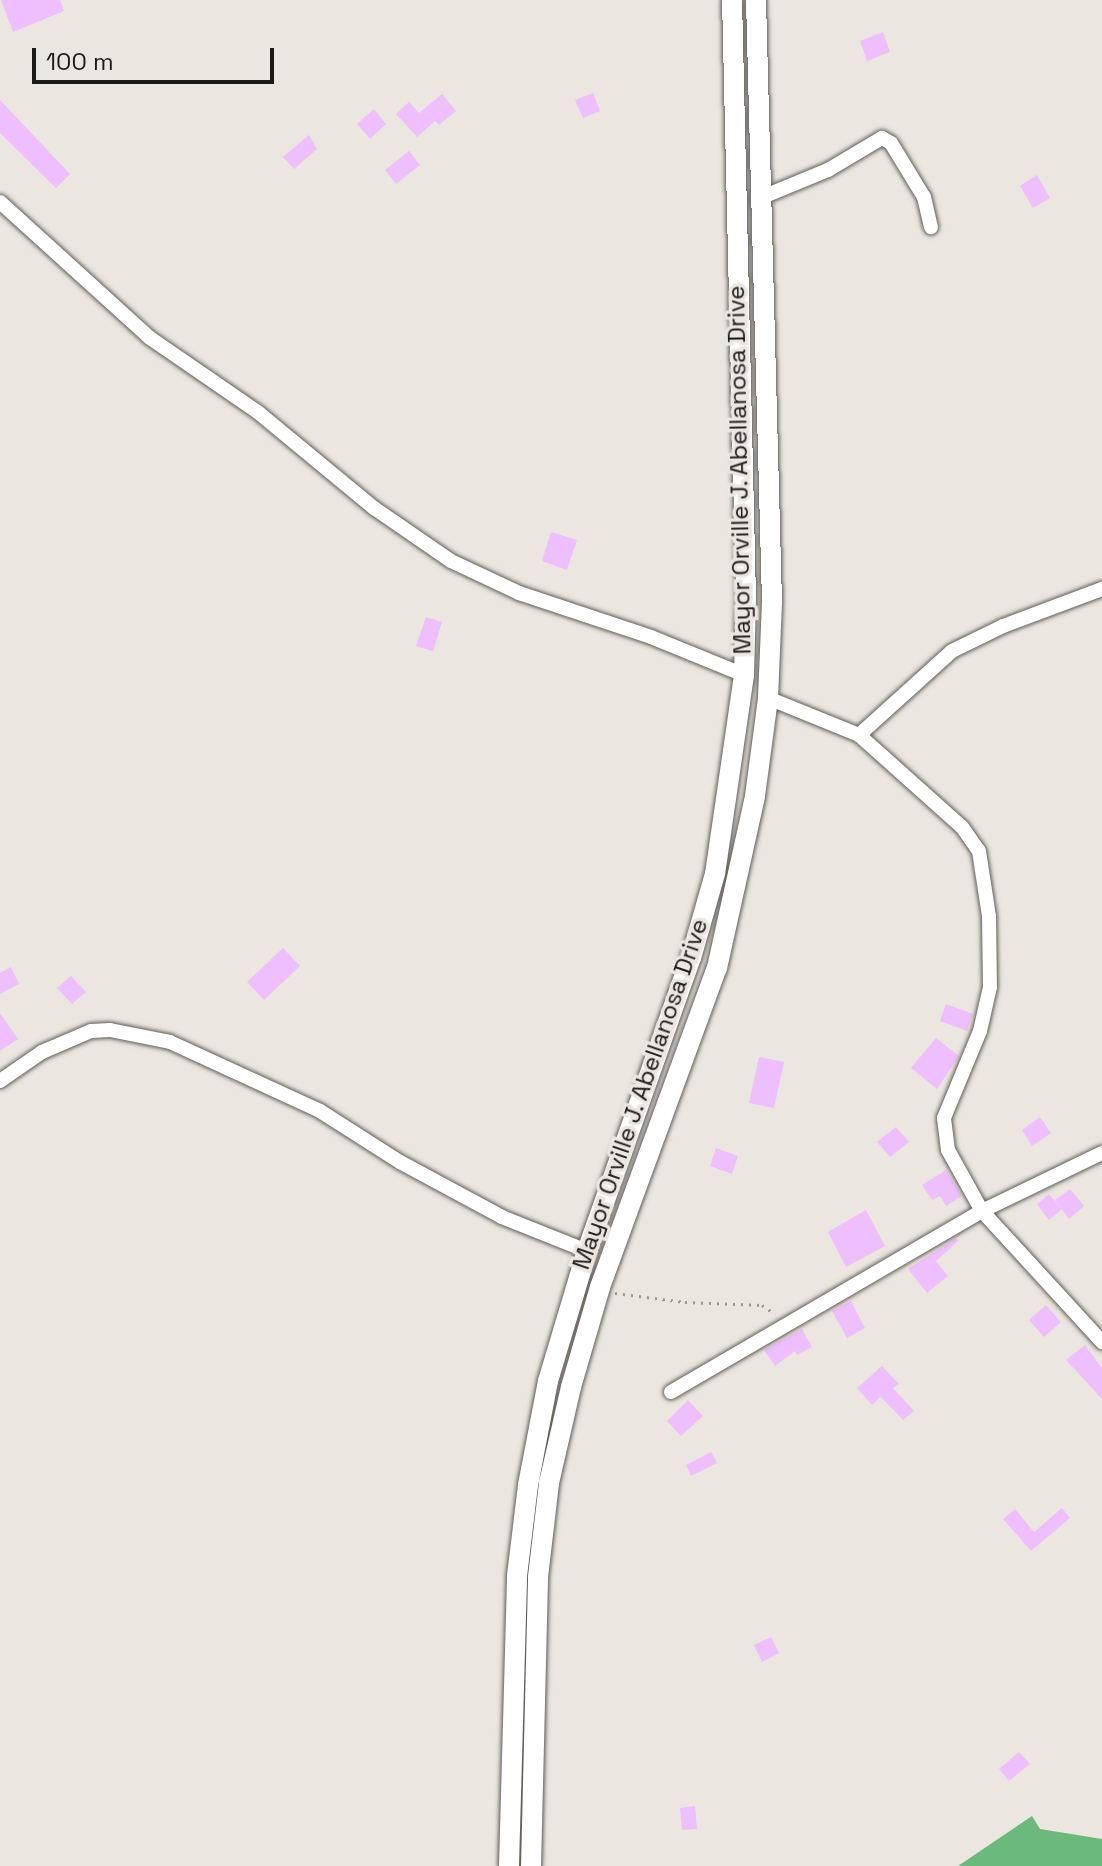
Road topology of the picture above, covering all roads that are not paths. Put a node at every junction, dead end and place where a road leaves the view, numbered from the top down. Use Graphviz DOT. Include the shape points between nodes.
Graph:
graph roads {
  1 [pos="732,0"];
  2 [pos="756,0"];
  3 [pos="760,198"];
  4 [pos="0,202"];
  5 [pos="931,227"];
  6 [pos="742,465"];
  7 [pos="767,465"];
  8 [pos="1102,589"];
  9 [pos="744,675"];
  10 [pos="768,698"];
  11 [pos="859,735"];
  12 [pos="691,958"];
  13 [pos="717,968"];
  14 [pos="0,1081"];
  15 [pos="1102,1153"];
  16 [pos="982,1211"];
  17 [pos="587,1251"];
  18 [pos="1102,1342"];
  19 [pos="671,1392"];
  20 [pos="509,1866"];
  21 [pos="531,1866"];
  1 -- 6 [label="main road, Mayor Orville J. Abellanosa Drive"];
  2 -- 3 [label="main road, Mayor Orville J. Abellanosa Drive"];
  3 -- 5 [label="street" via="828,170 882,138 891,143 924,197"];
  3 -- 7 [label="main road, Mayor Orville J. Abellanosa Drive"];
  4 -- 9 [label="street" via="150,338 259,413 374,508 451,561 519,593"];
  6 -- 7 [label="main road"];
  6 -- 9 [label="main road, Mayor Orville J. Abellanosa Drive"];
  7 -- 10 [label="main road, Mayor Orville J. Abellanosa Drive" via="772,603"];
  8 -- 11 [label="street" via="952,651"];
  9 -- 12 [label="main road, Mayor Orville J. Abellanosa Drive" via="715,874"];
  10 -- 11 [label="street"];
  10 -- 13 [label="main road, Mayor Orville J. Abellanosa Drive" via="750,824"];
  11 -- 16 [label="street" via="962,827 979,851 992,971 988,1008 944,1118 955,1167"];
  12 -- 13 [label="main road"];
  12 -- 17 [label="main road, Mayor Orville J. Abellanosa Drive"];
  13 -- 21 [label="main road, Mayor Orville J. Abellanosa Drive" via="600,1287 549,1483 540,1561"];
  14 -- 17 [label="street" via="42,1052 91,1031 170,1042 320,1111 502,1217"];
  15 -- 16 [label="street"];
  16 -- 18 [label="street"];
  16 -- 19 [label="street"];
  17 -- 20 [label="main road, Mayor Orville J. Abellanosa Drive" via="548,1381 528,1485 517,1576"];
}
